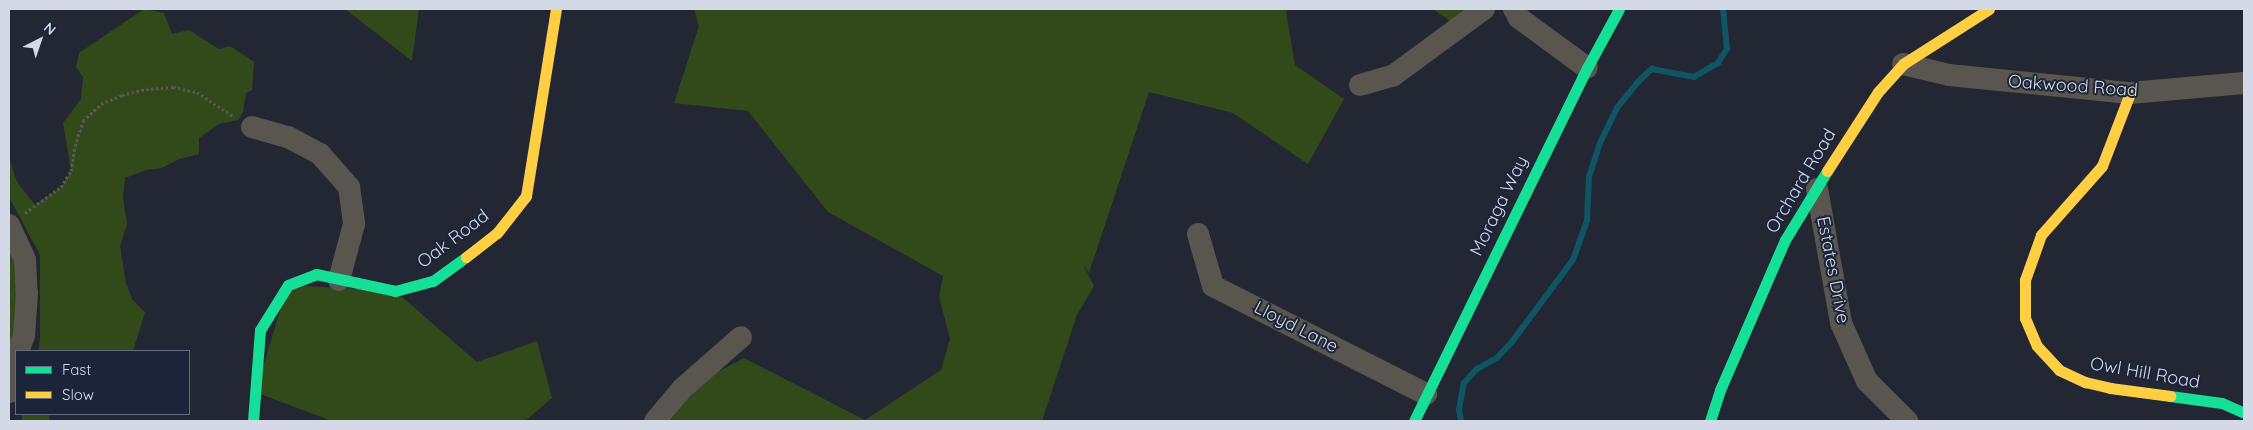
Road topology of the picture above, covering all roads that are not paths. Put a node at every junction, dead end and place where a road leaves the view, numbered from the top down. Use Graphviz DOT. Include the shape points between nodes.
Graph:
graph roads {
  1 [pos="556,9"];
  2 [pos="1484,9"];
  3 [pos="1514,9"];
  4 [pos="1619,9"];
  5 [pos="1989,9"];
  6 [pos="1903,64"];
  7 [pos="1587,68"];
  8 [pos="2244,83"];
  9 [pos="1360,85"];
  10 [pos="2130,93"];
  11 [pos="252,127"];
  12 [pos="1817,189"];
  13 [pos="9,226"];
  14 [pos="1198,234"];
  15 [pos="339,280"];
  16 [pos="741,336"];
  17 [pos="16,350"];
  18 [pos="9,376"];
  19 [pos="9,392"];
  20 [pos="1426,394"];
  21 [pos="2244,413"];
  22 [pos="253,421"];
  23 [pos="655,421"];
  24 [pos="1414,421"];
  25 [pos="1710,421"];
  26 [pos="1906,421"];
  1 -- 15 [label="street, Oak Road" via="526,196 497,233 433,281 395,291"];
  2 -- 9 [label="street" via="1394,75"];
  3 -- 7 [label="street" via="1520,18"];
  4 -- 7 [label="street, Moraga Way"];
  5 -- 6 [label="street, Orchard Road"];
  6 -- 10 [label="street, Oakwood Road" via="1949,75"];
  6 -- 12 [label="street, Orchard Road" via="1878,92"];
  7 -- 20 [label="street, Moraga Way"];
  8 -- 10 [label="street, Oakwood Road"];
  10 -- 21 [label="street, Owl Hill Road" via="2102,166 2041,235 2025,280 2026,318 2037,346 2059,370 2085,382 2222,403"];
  11 -- 15 [label="street" via="288,137 320,154 349,187 354,224"];
  12 -- 25 [label="street, Orchard Road" via="1785,240 1720,390"];
  12 -- 26 [label="street, Estates Drive" via="1841,322 1868,381"];
  13 -- 17 [label="street" via="25,260 27,320 23,341"];
  14 -- 20 [label="street, Lloyd Lane" via="1213,286"];
  15 -- 22 [label="street, Oak Road" via="316,274 288,285 260,330"];
  16 -- 23 [label="street" via="683,388"];
  18 -- 19 [label="street"];
  20 -- 24 [label="street, Moraga Way"];
}
